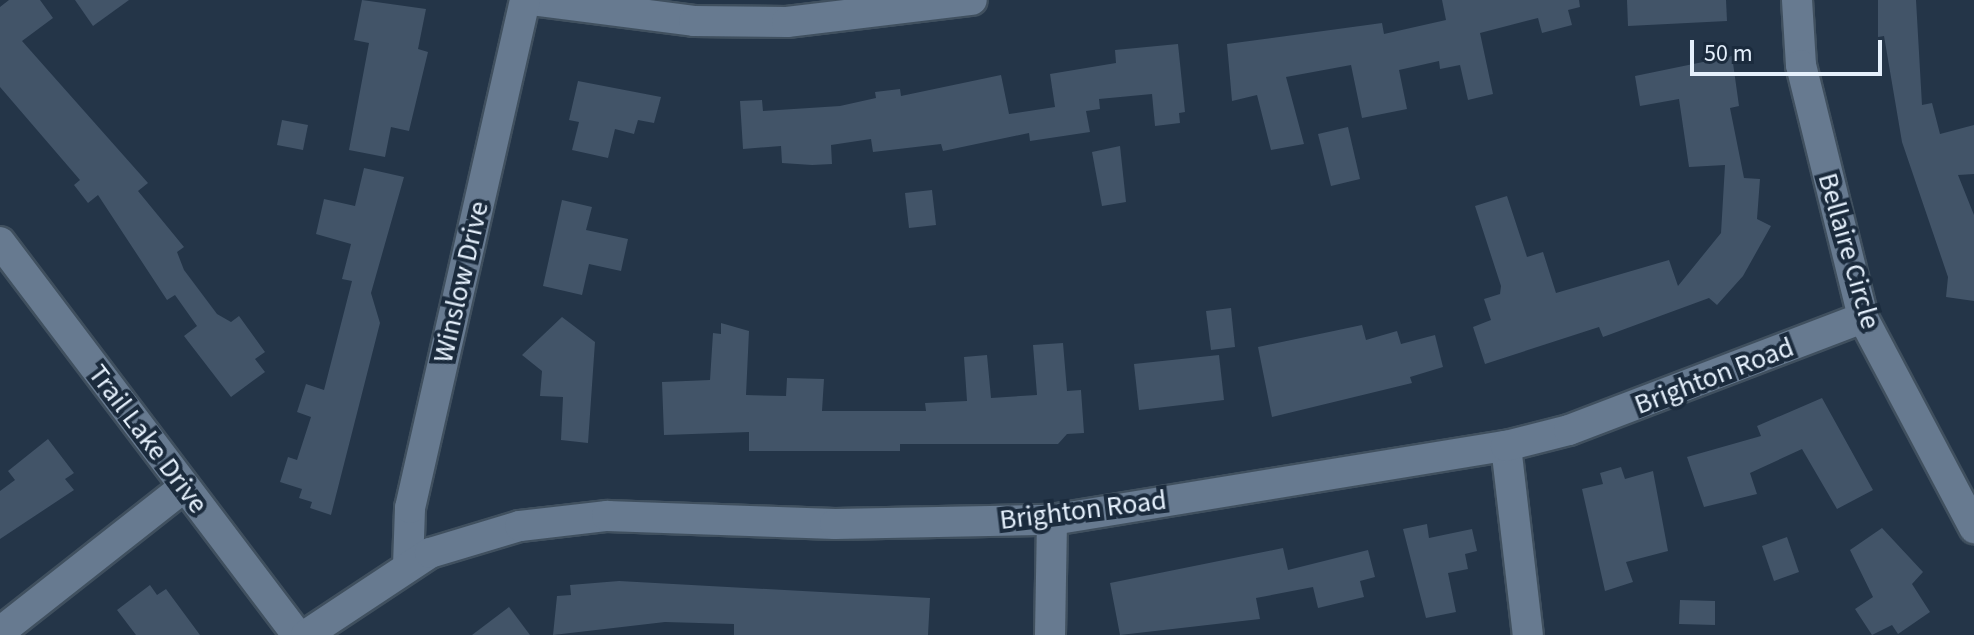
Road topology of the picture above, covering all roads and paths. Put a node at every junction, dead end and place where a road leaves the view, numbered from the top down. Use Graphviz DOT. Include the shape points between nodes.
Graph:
graph roads {
  1 [pos="525,0"];
  2 [pos="532,0"];
  3 [pos="972,0"];
  4 [pos="1797,0"];
  5 [pos="0,242"];
  6 [pos="1863,318"];
  7 [pos="1506,446"];
  8 [pos="184,487"];
  9 [pos="1052,520"];
  10 [pos="1974,528"];
  11 [pos="408,566"];
  12 [pos="0,632"];
  13 [pos="297,635"];
  14 [pos="306,635"];
  15 [pos="1050,635"];
  16 [pos="1528,635"];
  1 -- 11 [label="street, Winslow Drive" via="410,508"];
  2 -- 3 [label="street" via="694,21 772,22"];
  4 -- 6 [label="street, Bellaire Circle" via="1801,65"];
  5 -- 8 [label="street, Trail Lake Drive"];
  6 -- 7 [label="street, Brighton Road" via="1583,425"];
  6 -- 10 [label="street, Bellaire Circle"];
  7 -- 9 [label="street, Brighton Road"];
  7 -- 16 [label="street"];
  8 -- 12 [label="street"];
  8 -- 13 [label="street, Trail Lake Drive"];
  9 -- 11 [label="street, Brighton Road" via="835,524 607,516 494,532"];
  9 -- 15 [label="street"];
  11 -- 14 [label="street, Brighton Road"];
}
